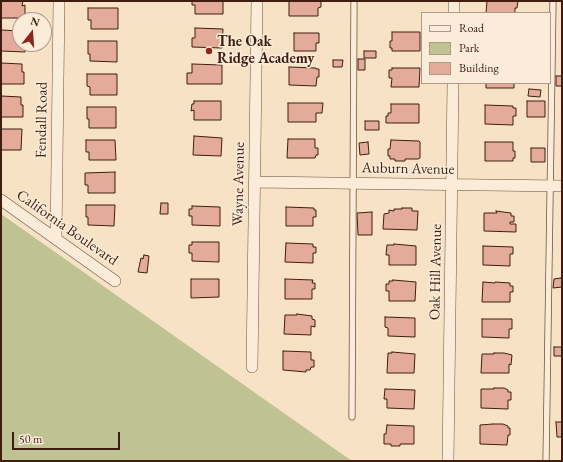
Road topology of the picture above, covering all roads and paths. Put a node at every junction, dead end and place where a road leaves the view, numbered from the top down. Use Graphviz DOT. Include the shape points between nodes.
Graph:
graph roads {
  1 [pos="59,1"];
  2 [pos="257,1"];
  3 [pos="354,1"];
  4 [pos="454,1"];
  5 [pos="554,1"];
  6 [pos="454,12"];
  7 [pos="453,84"];
  8 [pos="254,182"];
  9 [pos="353,183"];
  10 [pos="452,185"];
  11 [pos="556,186"];
  12 [pos="1,200"];
  13 [pos="56,239"];
  14 [pos="115,281"];
  15 [pos="252,367"];
  16 [pos="352,417"];
  17 [pos="448,461"];
  18 [pos="546,461"];
  1 -- 13 [label="street, Fendall Road"];
  2 -- 8 [label="street, Wayne Avenue"];
  3 -- 9 [label="lane"];
  4 -- 6 [label="street"];
  5 -- 11 [label="lane"];
  7 -- 10 [label="street, Oak Hill Avenue"];
  8 -- 9 [label="street, Auburn Avenue"];
  8 -- 15 [label="street, Wayne Avenue"];
  9 -- 10 [label="street, Auburn Avenue"];
  9 -- 16 [label="lane"];
  10 -- 11 [label="street, Auburn Avenue"];
  10 -- 17 [label="street, Oak Hill Avenue"];
  11 -- 18 [label="lane"];
  12 -- 13 [label="street, California Boulevard"];
  13 -- 14 [label="street, California Boulevard"];
}
